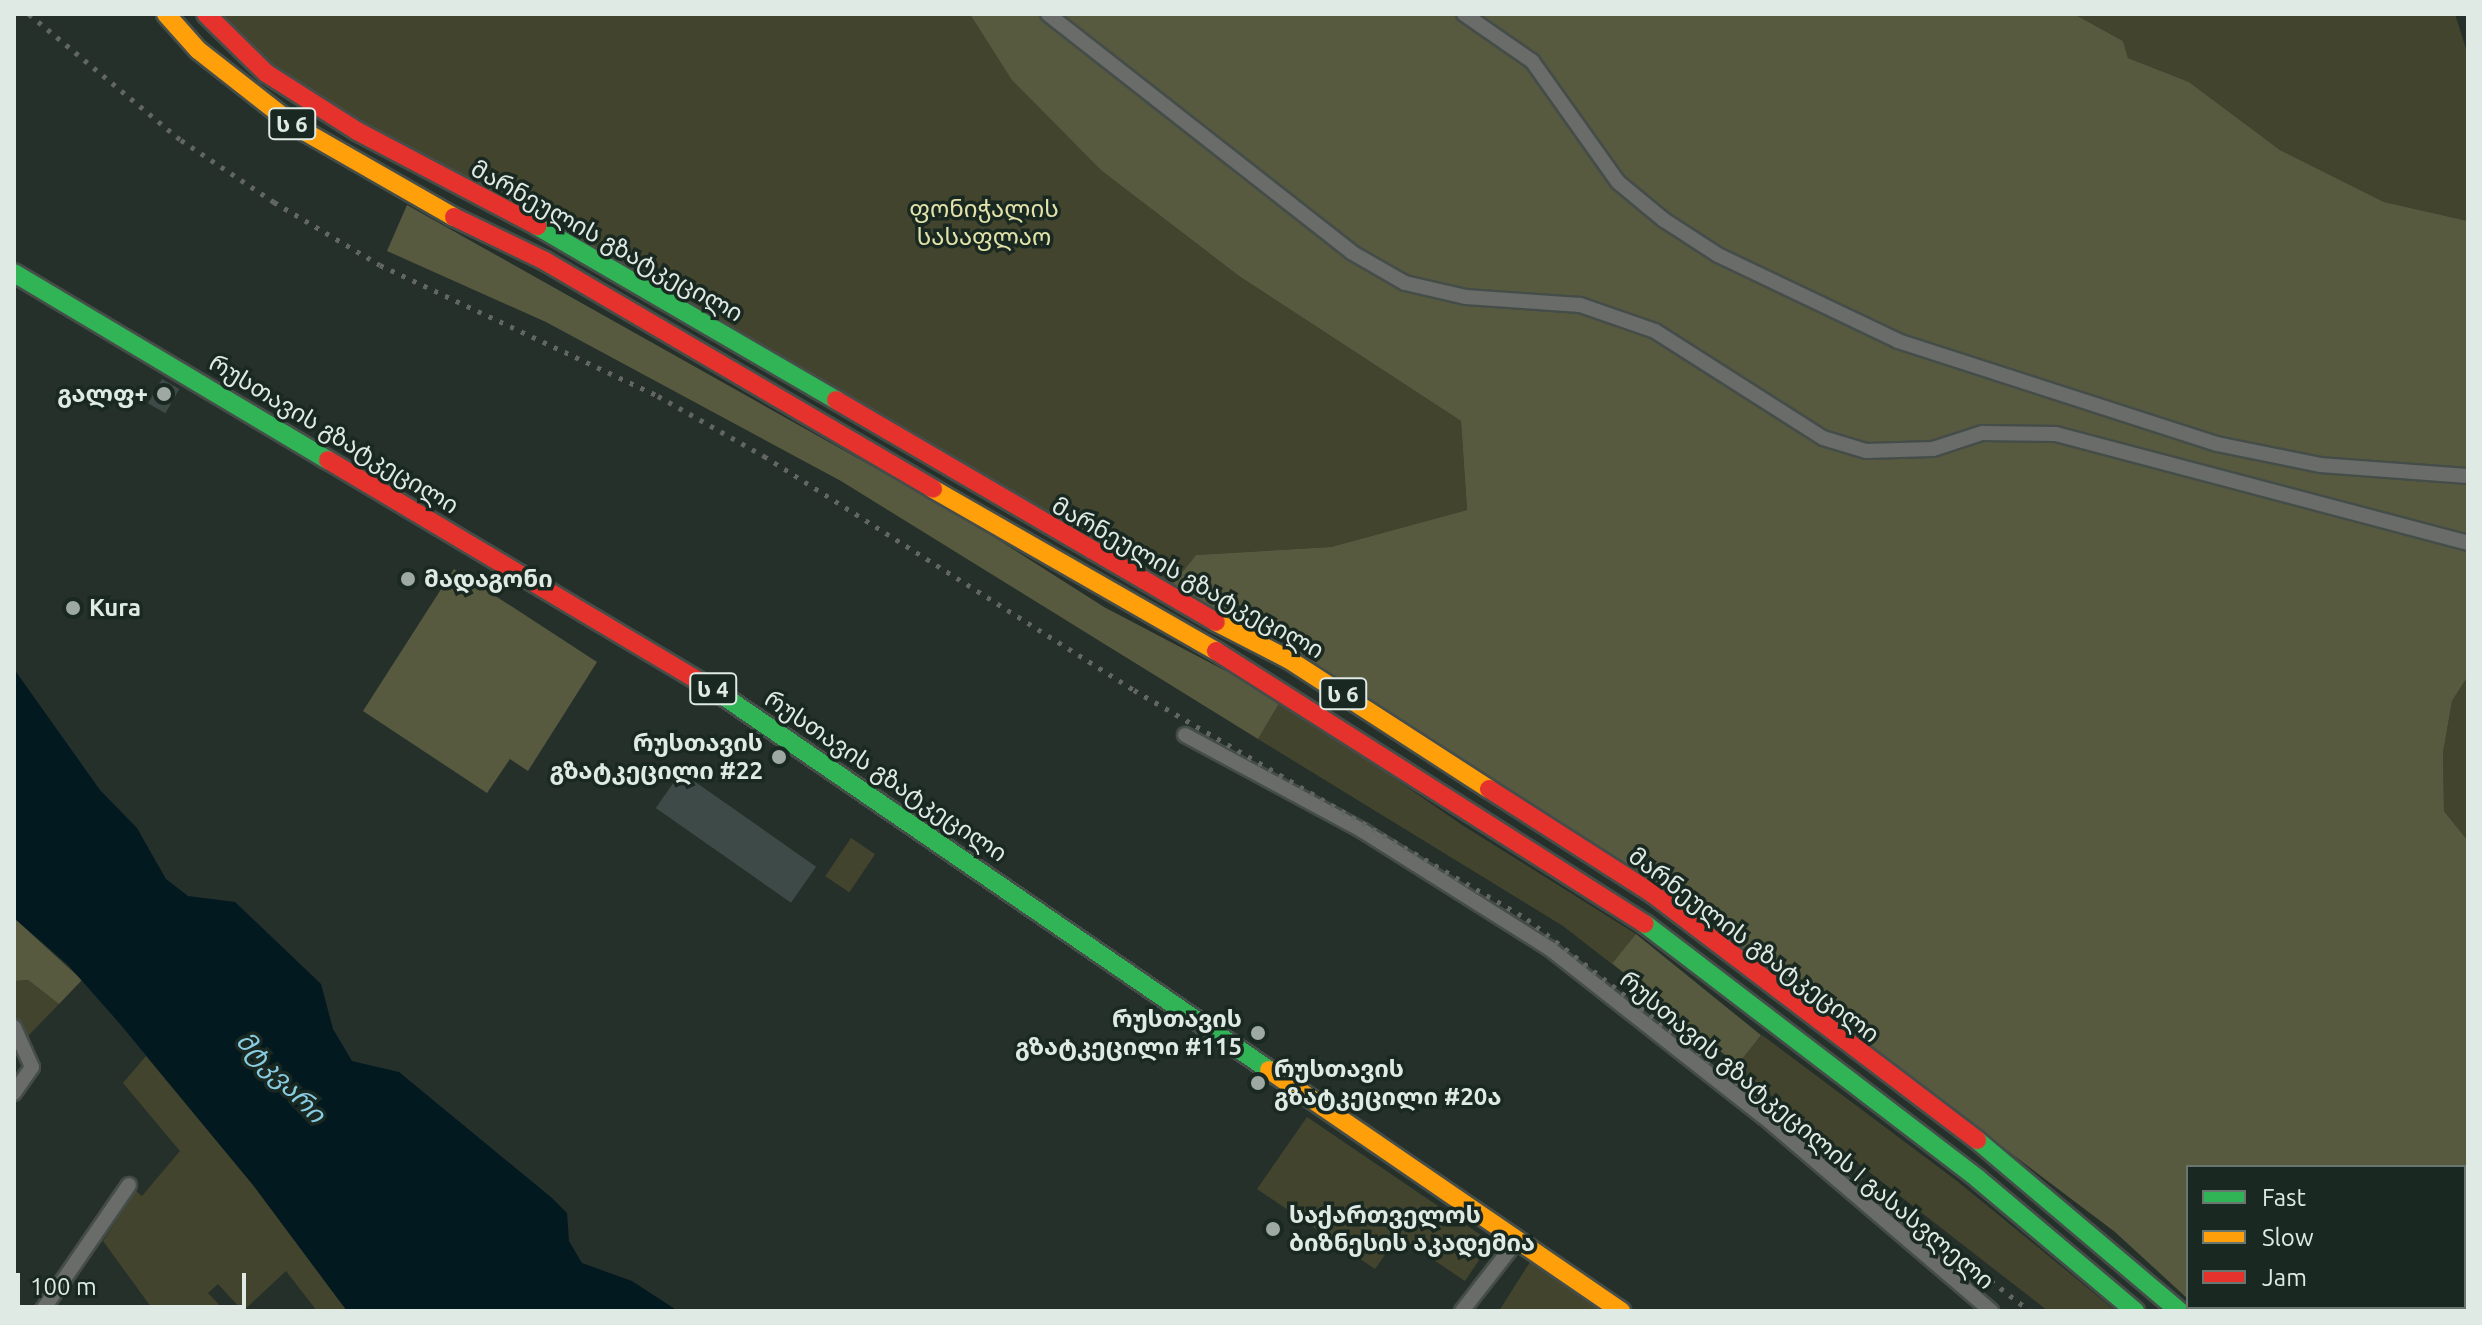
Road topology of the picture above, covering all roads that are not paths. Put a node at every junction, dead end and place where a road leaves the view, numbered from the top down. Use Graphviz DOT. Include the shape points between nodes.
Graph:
graph roads {
  1 [pos="166,14"];
  2 [pos="206,14"];
  3 [pos="1048,14"];
  4 [pos="1464,14"];
  5 [pos="588,252"];
  6 [pos="620,270"];
  7 [pos="14,273"];
  8 [pos="574,278"];
  9 [pos="607,298"];
  10 [pos="2468,476"];
  11 [pos="2468,543"];
  12 [pos="1185,735"];
  13 [pos="14,1027"];
  14 [pos="14,1093"];
  15 [pos="129,1185"];
  16 [pos="1518,1239"];
  17 [pos="42,1311"];
  18 [pos="1462,1311"];
  19 [pos="1621,1311"];
  20 [pos="1991,1311"];
  21 [pos="2135,1311"];
  22 [pos="2179,1311"];
  1 -- 8 [label="highway, მარნეულის გზატკეცილი / ს 6" via="198,50 295,126"];
  2 -- 5 [label="highway, მარნეულის გზატკეცილი / ს 6" via="266,73 357,131"];
  3 -- 11 [label="street" via="1351,252 1405,283 1466,297 1580,305 1655,331 1823,438 1866,451 1933,449 1982,433 2056,434"];
  4 -- 10 [label="street" via="1532,61 1618,182 1664,220 1718,255 1898,341 2217,444 2320,465"];
  5 -- 6 [label="highway, მარნეულის გზატკეცილი / ს 6"];
  5 -- 8 [label="highway"];
  6 -- 9 [label="highway"];
  6 -- 22 [label="highway, მარნეულის გზატკეცილი / ს 6" via="1151,589 1288,659 1653,894 1895,1083 1966,1130"];
  7 -- 16 [label="highway, რუსთავის გზატკეცილი / ს 4" via="714,690"];
  8 -- 9 [label="highway, მარნეულის გზატკეცილი / ს 6"];
  9 -- 21 [label="highway, მარნეულის გზატკეცილი / ს 6" via="1155,620 1253,669 1627,911 1977,1178"];
  12 -- 20 [label="street, რუსთავის გზატკეცილის I გასასვლელი" via="1363,831 1549,948 1764,1117"];
  13 -- 14 [label="street" via="32,1067"];
  15 -- 17 [label="street"];
  16 -- 18 [label="street"];
  16 -- 19 [label="highway, რუსთავის გზატკეცილი / ს 4"];
}
